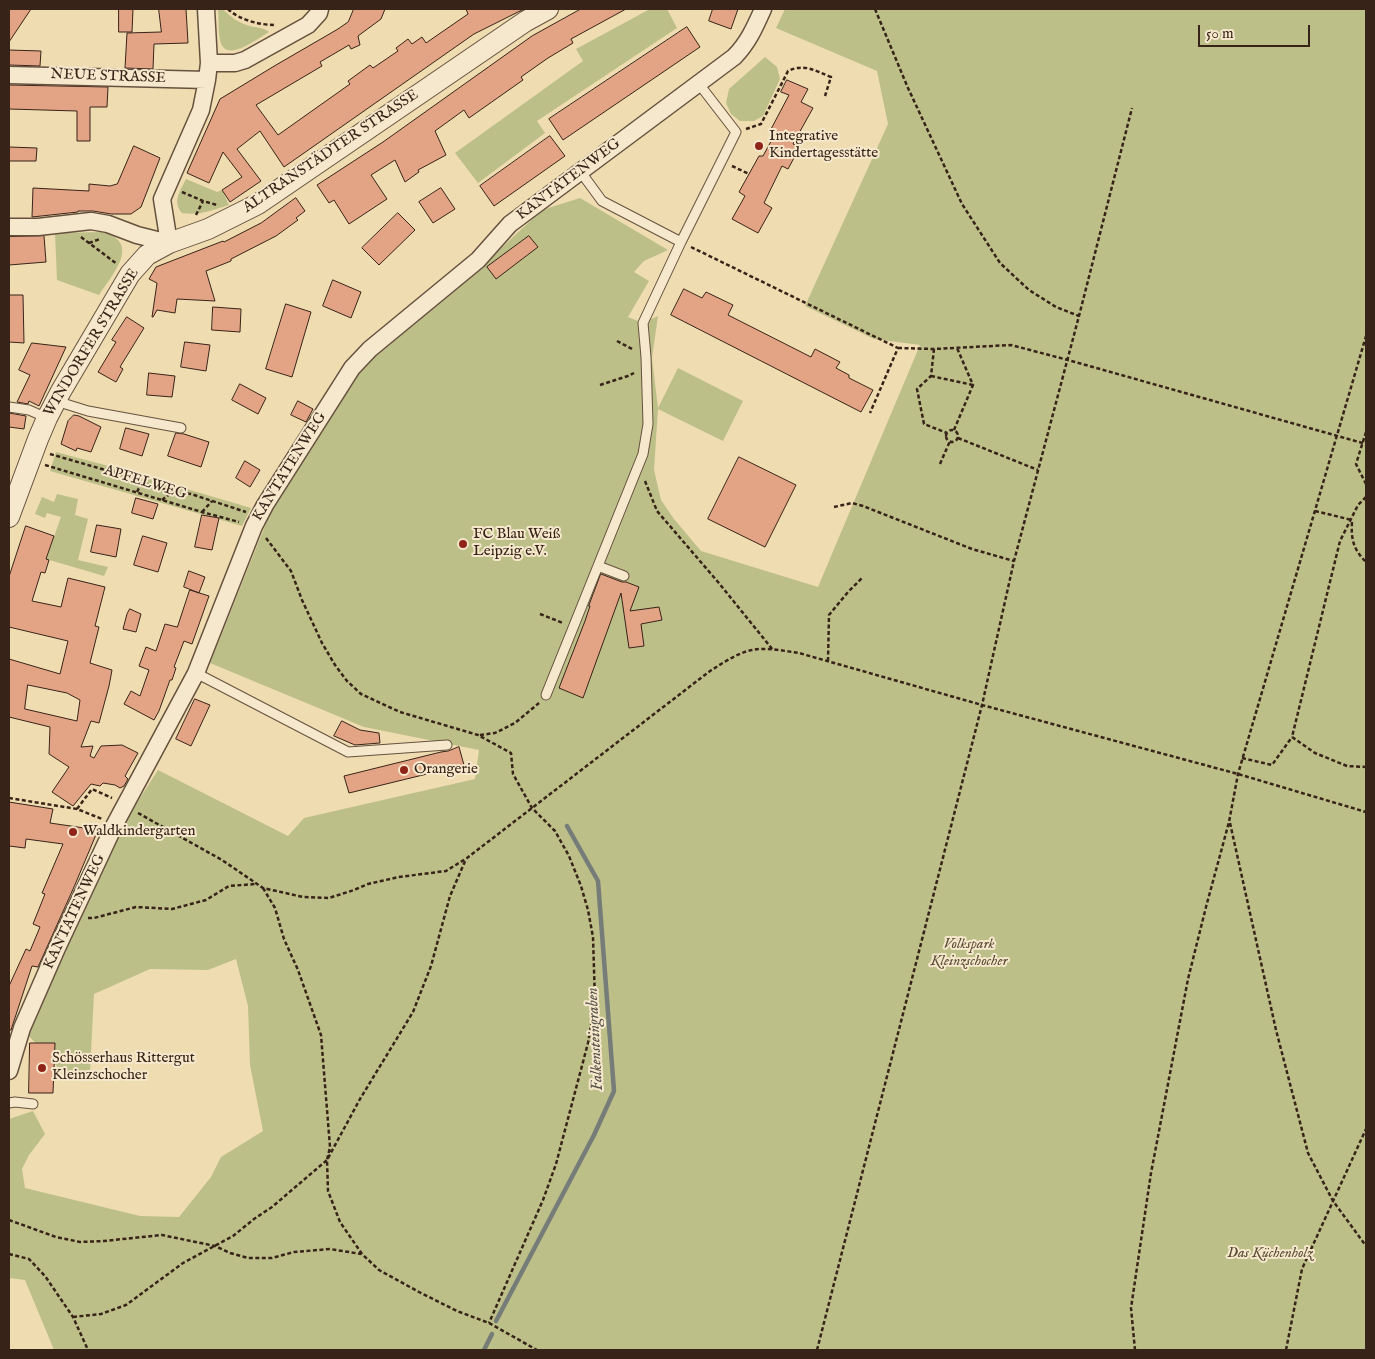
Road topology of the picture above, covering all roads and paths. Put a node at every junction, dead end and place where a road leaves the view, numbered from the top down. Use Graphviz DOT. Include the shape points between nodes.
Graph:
graph roads {
  1 [pos="206,9"];
  2 [pos="228,9"];
  3 [pos="320,9"];
  4 [pos="548,9"];
  5 [pos="763,9"];
  6 [pos="875,9"];
  7 [pos="281,25"];
  8 [pos="209,63"];
  9 [pos="9,75"];
  10 [pos="207,80"];
  11 [pos="699,84"];
  12 [pos="825,96"];
  13 [pos="1132,108"];
  14 [pos="736,132"];
  15 [pos="722,160"];
  16 [pos="580,171"];
  17 [pos="749,174"];
  18 [pos="167,185"];
  19 [pos="242,212"];
  20 [pos="64,224"];
  21 [pos="9,227"];
  22 [pos="680,242"];
  23 [pos="169,243"];
  24 [pos="130,274"];
  25 [pos="1080,316"];
  26 [pos="1366,336"];
  27 [pos="617,341"];
  28 [pos="898,348"];
  29 [pos="957,348"];
  30 [pos="934,349"];
  31 [pos="1068,360"];
  32 [pos="646,362"];
  33 [pos="931,376"];
  34 [pos="600,385"];
  35 [pos="973,385"];
  36 [pos="9,406"];
  37 [pos="51,410"];
  38 [pos="870,413"];
  39 [pos="181,428"];
  40 [pos="954,430"];
  41 [pos="1366,432"];
  42 [pos="947,433"];
  43 [pos="1337,436"];
  44 [pos="958,438"];
  45 [pos="950,441"];
  46 [pos="1364,443"];
  47 [pos="643,454"];
  48 [pos="38,463"];
  49 [pos="940,464"];
  50 [pos="1038,470"];
  51 [pos="142,482"];
  52 [pos="1366,484"];
  53 [pos="137,492"];
  54 [pos="172,492"];
  55 [pos="1366,497"];
  56 [pos="162,500"];
  57 [pos="212,501"];
  58 [pos="834,507"];
  59 [pos="1315,511"];
  60 [pos="202,512"];
  61 [pos="9,517"];
  62 [pos="1352,520"];
  63 [pos="256,521"];
  64 [pos="1014,561"];
  65 [pos="1366,562"];
  66 [pos="598,566"];
  67 [pos="624,576"];
  68 [pos="863,577"];
  69 [pos="540,614"];
  70 [pos="573,628"];
  71 [pos="773,650"];
  72 [pos="828,661"];
  73 [pos="196,673"];
  74 [pos="546,696"];
  75 [pos="982,705"];
  76 [pos="478,735"];
  77 [pos="1292,737"];
  78 [pos="447,745"];
  79 [pos="1242,758"];
  80 [pos="1366,767"];
  81 [pos="1238,774"];
  82 [pos="9,798"];
  83 [pos="125,805"];
  84 [pos="532,808"];
  85 [pos="77,809"];
  86 [pos="1366,812"];
  87 [pos="1229,822"];
  88 [pos="115,824"];
  89 [pos="467,858"];
  90 [pos="258,884"];
  91 [pos="263,888"];
  92 [pos="73,915"];
  93 [pos="9,1071"];
  94 [pos="9,1103"];
  95 [pos="33,1104"];
  96 [pos="1366,1129"];
  97 [pos="327,1160"];
  98 [pos="1333,1201"];
  99 [pos="9,1220"];
  100 [pos="215,1246"];
  101 [pos="1366,1246"];
  102 [pos="9,1254"];
  103 [pos="362,1254"];
  104 [pos="73,1317"];
  105 [pos="489,1323"];
  106 [pos="88,1350"];
  107 [pos="537,1350"];
  108 [pos="817,1350"];
  109 [pos="1135,1350"];
  110 [pos="1286,1350"];
  1 -- 8 [label="street"];
  2 -- 7 [label="path" via="264,25"];
  3 -- 8 [label="street" via="308,25 245,60"];
  4 -- 19 [label="street, ALTRANSTÄDTER STRASSE"];
  5 -- 11 [label="street, KANTATENWEG" via="743,49"];
  6 -- 25 [label="path" via="962,204 1000,263 1029,290 1056,307"];
  8 -- 10 [label="street"];
  9 -- 10 [label="street, NEUE STRASSE"];
  10 -- 18 [label="street" via="201,110"];
  11 -- 14 [label="lane"];
  11 -- 16 [label="street, KANTATENWEG"];
  12 -- 14 [label="path" via="831,77 805,66 794,68 788,71 761,124"];
  13 -- 25 [label="path"];
  14 -- 15 [label="lane"];
  15 -- 17 [label="path"];
  15 -- 22 [label="lane"];
  16 -- 22 [label="lane" via="602,201"];
  16 -- 63 [label="street, KANTATENWEG" via="510,224 478,260 370,349 352,368"];
  18 -- 19 [label="path" via="203,201"];
  18 -- 23 [label="street" via="162,199"];
  19 -- 23 [label="street, ALTRANSTÄDTER STRASSE"];
  20 -- 21 [label="street"];
  20 -- 23 [label="street" via="100,222"];
  20 -- 24 [label="path"];
  22 -- 28 [label="path"];
  22 -- 32 [label="lane" via="642,323"];
  23 -- 24 [label="street, WINDORFER STRASSE" via="147,256"];
  24 -- 37 [label="street, WINDORFER STRASSE"];
  25 -- 31 [label="path"];
  26 -- 43 [label="path"];
  27 -- 32 [label="path"];
  28 -- 30 [label="path"];
  28 -- 38 [label="path"];
  29 -- 30 [label="path"];
  29 -- 31 [label="path" via="1011,345"];
  29 -- 35 [label="path"];
  30 -- 33 [label="path"];
  31 -- 43 [label="path"];
  31 -- 50 [label="path"];
  32 -- 34 [label="path" via="628,376"];
  32 -- 47 [label="lane" via="648,424"];
  33 -- 35 [label="path"];
  33 -- 42 [label="path" via="916,388 924,424"];
  35 -- 40 [label="path"];
  36 -- 37 [label="lane"];
  37 -- 39 [label="lane" via="88,411"];
  37 -- 48 [label="street, WINDORFER STRASSE"];
  40 -- 42 [label="path"];
  40 -- 44 [label="path"];
  41 -- 46 [label="path"];
  42 -- 45 [label="path"];
  43 -- 46 [label="path"];
  43 -- 59 [label="path"];
  44 -- 45 [label="path"];
  44 -- 50 [label="path"];
  45 -- 49 [label="path"];
  46 -- 52 [label="path" via="1356,464"];
  47 -- 66 [label="lane"];
  47 -- 71 [label="path" via="644,478 657,512"];
  48 -- 51 [label="path" via="49,454"];
  48 -- 53 [label="path, APFELWEG"];
  48 -- 61 [label="street, WINDORFER STRASSE"];
  50 -- 64 [label="path"];
  51 -- 53 [label="path"];
  51 -- 54 [label="path"];
  53 -- 56 [label="path, APFELWEG"];
  54 -- 56 [label="path"];
  54 -- 57 [label="path"];
  55 -- 62 [label="path" via="1358,505"];
  56 -- 60 [label="path, APFELWEG"];
  57 -- 60 [label="path"];
  57 -- 63 [label="path"];
  58 -- 64 [label="path" via="852,502 972,549"];
  59 -- 62 [label="path"];
  59 -- 79 [label="path"];
  60 -- 63 [label="path, APFELWEG"];
  62 -- 65 [label="path" via="1354,546"];
  62 -- 77 [label="path" via="1340,541"];
  63 -- 73 [label="street, KANTATENWEG"];
  63 -- 76 [label="path" via="291,571 322,643 346,681 361,694 400,712"];
  64 -- 75 [label="path"];
  66 -- 67 [label="lane"];
  66 -- 70 [label="lane"];
  68 -- 72 [label="path" via="830,615"];
  69 -- 70 [label="path"];
  70 -- 74 [label="lane"];
  71 -- 72 [label="path"];
  71 -- 84 [label="path" via="742,653 710,671"];
  72 -- 75 [label="path"];
  73 -- 78 [label="lane" via="348,752"];
  73 -- 83 [label="street, KANTATENWEG"];
  74 -- 76 [label="path" via="515,723 495,733"];
  75 -- 81 [label="path"];
  75 -- 108 [label="path"];
  76 -- 84 [label="path" via="511,753 513,774"];
  77 -- 79 [label="path" via="1272,765"];
  77 -- 80 [label="path" via="1315,754 1347,766"];
  79 -- 81 [label="path"];
  81 -- 86 [label="path"];
  81 -- 87 [label="path"];
  82 -- 85 [label="path"];
  83 -- 85 [label="path" via="92,788"];
  83 -- 88 [label="street, KANTATENWEG"];
  83 -- 90 [label="path"];
  84 -- 89 [label="path"];
  84 -- 105 [label="path" via="555,831 581,886 593,937 595,1002 588,1044 556,1164"];
  85 -- 88 [label="path"];
  87 -- 98 [label="path" via="1276,1030 1308,1153"];
  87 -- 109 [label="path" via="1188,979 1151,1173 1131,1308"];
  88 -- 92 [label="street, KANTATENWEG"];
  89 -- 91 [label="path" via="446,871 376,882 329,898 303,897"];
  89 -- 97 [label="path" via="450,896 431,966 413,1012"];
  90 -- 91 [label="path"];
  90 -- 92 [label="path" via="229,886 206,900 172,909 136,907 94,918"];
  91 -- 97 [label="path" via="275,908 321,1035 330,1146"];
  92 -- 93 [label="street, KANTATENWEG" via="22,1028"];
  94 -- 95 [label="lane"];
  96 -- 98 [label="path"];
  97 -- 100 [label="path" via="272,1207"];
  97 -- 103 [label="path" via="328,1190 340,1222"];
  98 -- 101 [label="path"];
  98 -- 110 [label="path" via="1302,1269"];
  99 -- 100 [label="path" via="80,1242 162,1235"];
  100 -- 103 [label="path" via="248,1258 272,1258 294,1252 330,1249"];
  100 -- 104 [label="path" via="183,1263 126,1305 101,1314"];
  102 -- 104 [label="path" via="29,1259"];
  103 -- 105 [label="path" via="379,1270 411,1288 456,1311"];
  104 -- 106 [label="path"];
  105 -- 107 [label="path"];
}
